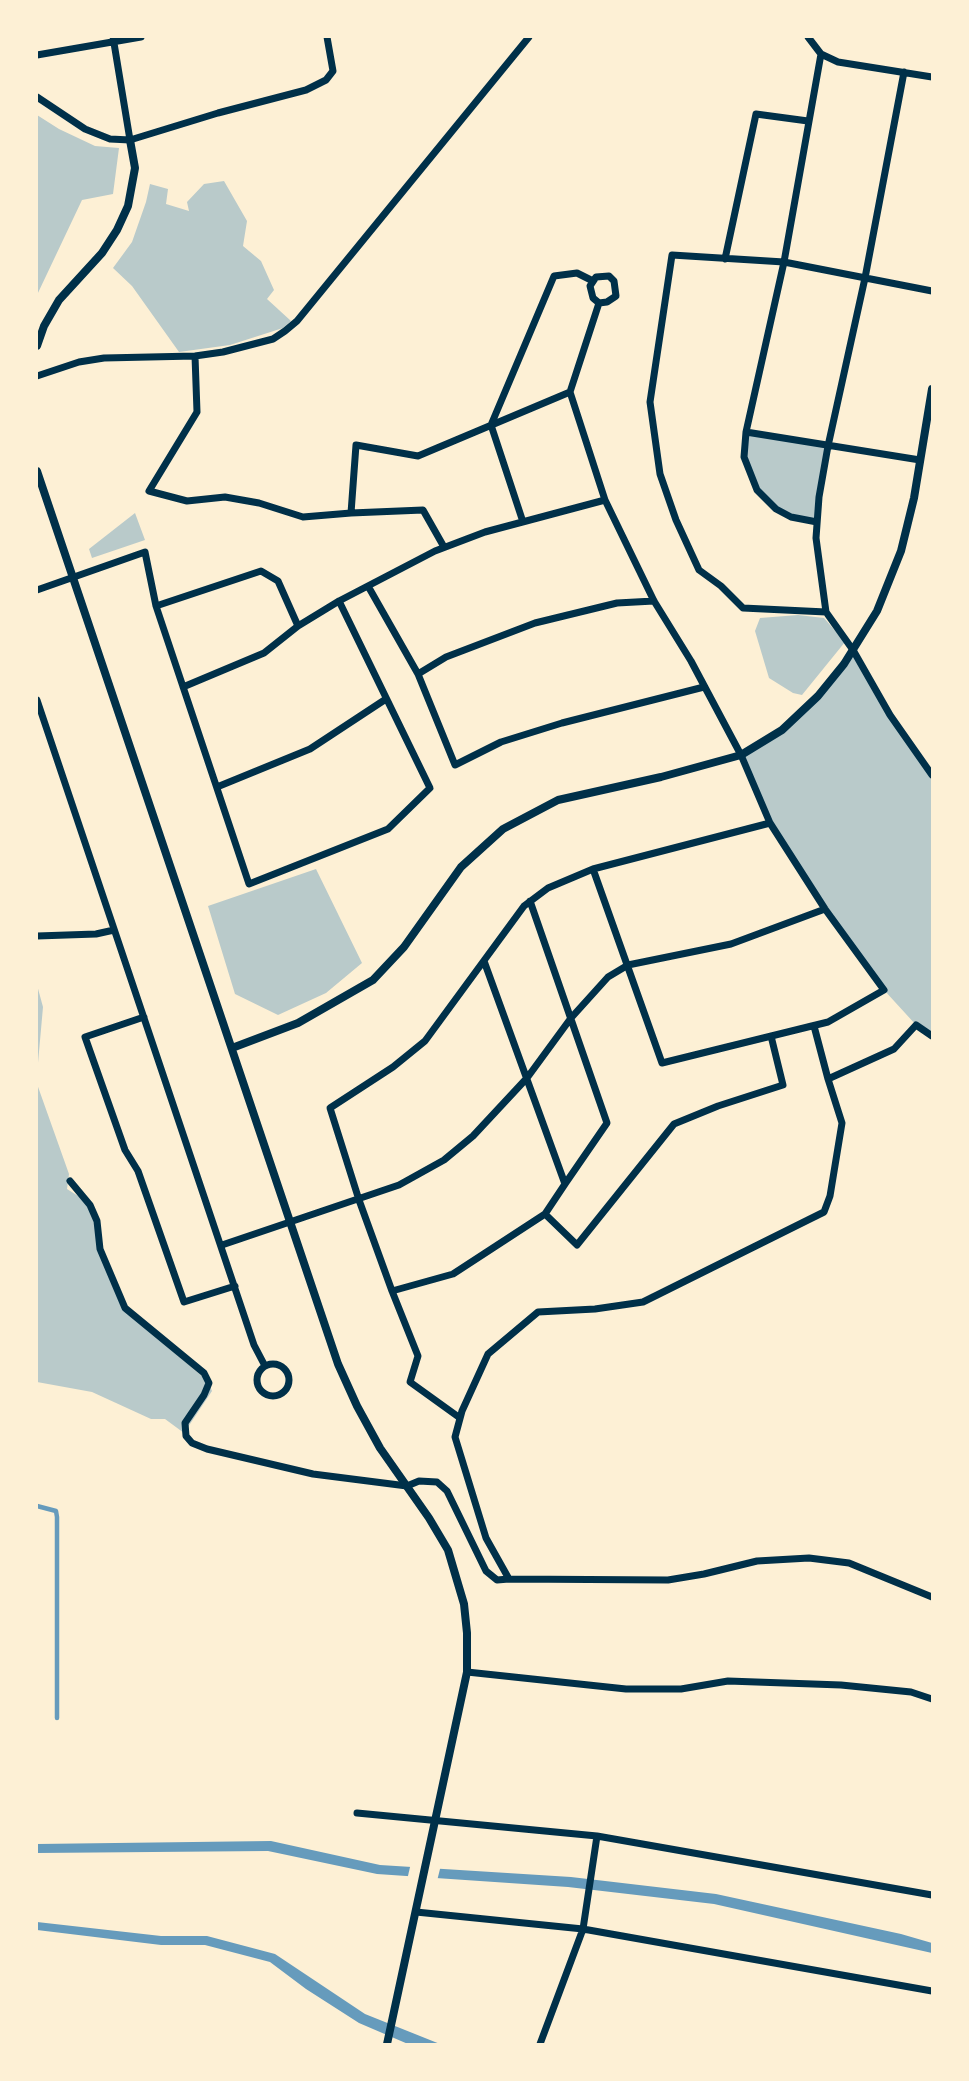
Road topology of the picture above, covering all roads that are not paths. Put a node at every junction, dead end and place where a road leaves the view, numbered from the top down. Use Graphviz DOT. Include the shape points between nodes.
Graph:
graph roads {
  1 [pos="141,37"];
  2 [pos="327,37"];
  3 [pos="529,37"];
  4 [pos="808,37"];
  5 [pos="113,39"];
  6 [pos="821,54"];
  7 [pos="37,55"];
  8 [pos="904,72"];
  9 [pos="932,77"];
  10 [pos="37,97"];
  11 [pos="808,121"];
  12 [pos="131,140"];
  13 [pos="725,259"];
  14 [pos="784,262"];
  15 [pos="865,278"];
  16 [pos="593,281"];
  17 [pos="932,291"];
  18 [pos="598,303"];
  19 [pos="37,346"];
  20 [pos="195,356"];
  21 [pos="37,376"];
  22 [pos="932,389"];
  23 [pos="570,392"];
  24 [pos="491,425"];
  25 [pos="746,432"];
  26 [pos="828,446"];
  27 [pos="920,460"];
  28 [pos="37,471"];
  29 [pos="605,500"];
  30 [pos="351,513"];
  31 [pos="523,522"];
  32 [pos="817,522"];
  33 [pos="444,547"];
  34 [pos="72,577"];
  35 [pos="368,586"];
  36 [pos="37,590"];
  37 [pos="339,601"];
  38 [pos="654,601"];
  39 [pos="156,606"];
  40 [pos="826,612"];
  41 [pos="298,626"];
  42 [pos="853,650"];
  43 [pos="418,674"];
  44 [pos="183,687"];
  45 [pos="704,687"];
  46 [pos="37,699"];
  47 [pos="386,699"];
  48 [pos="741,755"];
  49 [pos="932,775"];
  50 [pos="217,787"];
  51 [pos="770,823"];
  52 [pos="593,869"];
  53 [pos="530,901"];
  54 [pos="825,909"];
  55 [pos="114,930"];
  56 [pos="37,936"];
  57 [pos="484,961"];
  58 [pos="628,965"];
  59 [pos="144,1017"];
  60 [pos="571,1018"];
  61 [pos="814,1026"];
  62 [pos="932,1036"];
  63 [pos="771,1037"];
  64 [pos="232,1048"];
  65 [pos="527,1078"];
  66 [pos="828,1079"];
  67 [pos="70,1181"];
  68 [pos="565,1184"];
  69 [pos="359,1200"];
  70 [pos="545,1214"];
  71 [pos="289,1222"];
  72 [pos="222,1245"];
  73 [pos="235,1286"];
  74 [pos="392,1291"];
  75 [pos="265,1366"];
  76 [pos="460,1418"];
  77 [pos="407,1486"];
  78 [pos="509,1579"];
  79 [pos="932,1597"];
  80 [pos="467,1672"];
  81 [pos="932,1699"];
  82 [pos="357,1813"];
  83 [pos="434,1822"];
  84 [pos="597,1836"];
  85 [pos="932,1895"];
  86 [pos="417,1908"];
  87 [pos="584,1925"];
  88 [pos="932,1991"];
  89 [pos="387,2044"];
  90 [pos="540,2044"];
  1 -- 5 [label="street"];
  2 -- 12 [label="street" via="333,71 326,80 306,90"];
  3 -- 20 [label="street" via="296,321 273,339"];
  4 -- 6 [label="street"];
  5 -- 7 [label="street"];
  5 -- 12 [label="street"];
  6 -- 8 [label="street" via="838,62"];
  6 -- 11 [label="street"];
  8 -- 9 [label="street"];
  8 -- 15 [label="street"];
  10 -- 12 [label="street" via="85,129 110,139"];
  11 -- 13 [label="street" via="757,114"];
  11 -- 14 [label="street"];
  12 -- 19 [label="street" via="135,168 128,206 102,253 59,300"];
  13 -- 14 [label="street"];
  13 -- 40 [label="street" via="672,255 650,402 660,474 699,570 743,608"];
  14 -- 15 [label="street"];
  14 -- 25 [label="street"];
  15 -- 17 [label="street"];
  15 -- 26 [label="street"];
  16 -- 18 [label="street" via="590,289"];
  16 -- 18 [label="street" via="609,276 617,289 614,298"];
  16 -- 24 [label="street" via="577,273 554,276"];
  18 -- 23 [label="street"];
  20 -- 21 [label="street" via="104,358"];
  20 -- 30 [label="street" via="197,412 149,491 187,501 225,497 303,517"];
  22 -- 27 [label="street"];
  23 -- 24 [label="street"];
  23 -- 29 [label="street"];
  24 -- 30 [label="street" via="418,456 356,445"];
  24 -- 31 [label="street"];
  25 -- 26 [label="street"];
  25 -- 32 [label="street" via="744,457 757,490 776,509"];
  26 -- 27 [label="street"];
  26 -- 32 [label="street"];
  27 -- 42 [label="street" via="901,551 877,611"];
  28 -- 34 [label="street"];
  29 -- 31 [label="street"];
  29 -- 38 [label="street"];
  30 -- 33 [label="street" via="424,510"];
  31 -- 33 [label="street"];
  32 -- 40 [label="street"];
  33 -- 35 [label="street"];
  34 -- 36 [label="street"];
  34 -- 39 [label="street" via="145,552"];
  34 -- 64 [label="street"];
  35 -- 37 [label="street"];
  35 -- 43 [label="street"];
  37 -- 41 [label="street"];
  37 -- 47 [label="street"];
  38 -- 43 [label="street" via="617,603 535,623 446,657"];
  38 -- 45 [label="street"];
  39 -- 41 [label="street" via="261,571 278,581"];
  39 -- 44 [label="street"];
  40 -- 42 [label="street"];
  41 -- 44 [label="street" via="264,653"];
  42 -- 48 [label="street" via="818,696 782,730"];
  42 -- 49 [label="street"];
  43 -- 45 [label="street" via="455,765 501,742"];
  44 -- 50 [label="street"];
  45 -- 48 [label="street"];
  46 -- 55 [label="street"];
  47 -- 50 [label="street" via="310,749"];
  47 -- 50 [label="street" via="430,788 387,829 250,884"];
  48 -- 51 [label="street"];
  48 -- 64 [label="street" via="558,800 503,830 461,867 404,947 373,980 298,1023"];
  51 -- 52 [label="street"];
  51 -- 54 [label="street"];
  52 -- 53 [label="street"];
  52 -- 58 [label="street"];
  53 -- 57 [label="street"];
  53 -- 60 [label="street"];
  54 -- 58 [label="street" via="731,944"];
  54 -- 61 [label="street" via="884,990"];
  55 -- 56 [label="street"];
  55 -- 59 [label="street"];
  57 -- 65 [label="street"];
  57 -- 69 [label="street" via="425,1041 330,1108"];
  58 -- 60 [label="street" via="608,977"];
  58 -- 63 [label="street" via="662,1063"];
  59 -- 72 [label="street"];
  59 -- 73 [label="street" via="85,1037 184,1302"];
  60 -- 65 [label="street"];
  60 -- 68 [label="street" via="607,1123"];
  61 -- 63 [label="street"];
  61 -- 66 [label="street"];
  62 -- 66 [label="street" via="916,1025 894,1049"];
  63 -- 70 [label="street" via="783,1085 674,1124 577,1245"];
  64 -- 71 [label="street"];
  65 -- 68 [label="street"];
  65 -- 69 [label="street" via="444,1160"];
  66 -- 76 [label="street" via="842,1123 824,1212 643,1302 538,1312 488,1354"];
  67 -- 77 [label="street" via="97,1221 100,1249 125,1308 204,1373 209,1383 185,1423 192,1443 313,1474"];
  68 -- 70 [label="street"];
  69 -- 71 [label="street"];
  69 -- 74 [label="street"];
  70 -- 74 [label="street" via="453,1274"];
  71 -- 72 [label="street"];
  71 -- 77 [label="street" via="318,1311 357,1406"];
  72 -- 73 [label="street"];
  73 -- 75 [label="street"];
  74 -- 76 [label="street" via="418,1356 410,1382"];
  75 -- 75 [label="street" via="275,1364 288,1373 288,1387 280,1395 270,1396 261,1390 257,1380"];
  76 -- 78 [label="street" via="455,1437 486,1538"];
  77 -- 78 [label="street" via="437,1482 447,1491 486,1571 497,1580"];
  77 -- 80 [label="street" via="448,1550 458,1579 467,1633"];
  78 -- 79 [label="street" via="668,1580 757,1560 809,1558 849,1563"];
  80 -- 81 [label="street" via="626,1689 681,1689 728,1681 841,1685 911,1692"];
  80 -- 83 [label="street"];
  82 -- 83 [label="street"];
  83 -- 84 [label="street"];
  83 -- 86 [label="street"];
  84 -- 85 [label="street"];
  84 -- 87 [label="street"];
  86 -- 87 [label="street"];
  86 -- 89 [label="street"];
  87 -- 88 [label="street"];
  87 -- 90 [label="street"];
}
